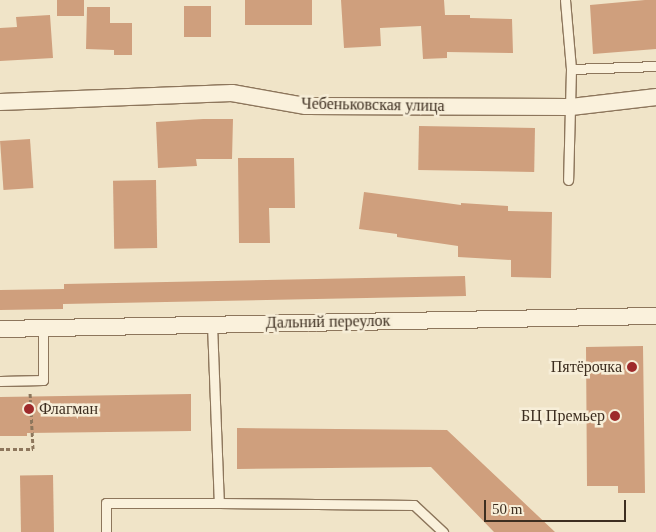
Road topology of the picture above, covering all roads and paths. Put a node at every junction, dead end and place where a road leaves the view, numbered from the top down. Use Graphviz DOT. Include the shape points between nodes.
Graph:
graph roads {
  1 [pos="565,0"];
  2 [pos="656,66"];
  3 [pos="571,68"];
  4 [pos="656,97"];
  5 [pos="0,102"];
  6 [pos="571,107"];
  7 [pos="568,180"];
  8 [pos="656,316"];
  9 [pos="212,324"];
  10 [pos="44,328"];
  11 [pos="0,329"];
  12 [pos="0,381"];
  13 [pos="23,389"];
  14 [pos="0,449"];
  15 [pos="219,503"];
  16 [pos="106,532"];
  17 [pos="443,532"];
  1 -- 3 [label="lane"];
  2 -- 3 [label="lane"];
  3 -- 6 [label="lane"];
  4 -- 6 [label="street, Чебеньковская улица"];
  5 -- 6 [label="street, Чебеньковская улица" via="232,93 306,106"];
  6 -- 7 [label="lane"];
  8 -- 9 [label="street, Дальний переулок"];
  9 -- 10 [label="street, Дальний переулок"];
  9 -- 15 [label="lane"];
  10 -- 11 [label="street, Дальний переулок"];
  10 -- 12 [label="lane" via="44,380"];
  13 -- 14 [label="path" via="30,389 33,449"];
  15 -- 16 [label="lane" via="106,503"];
  15 -- 17 [label="lane" via="414,505"];
}
